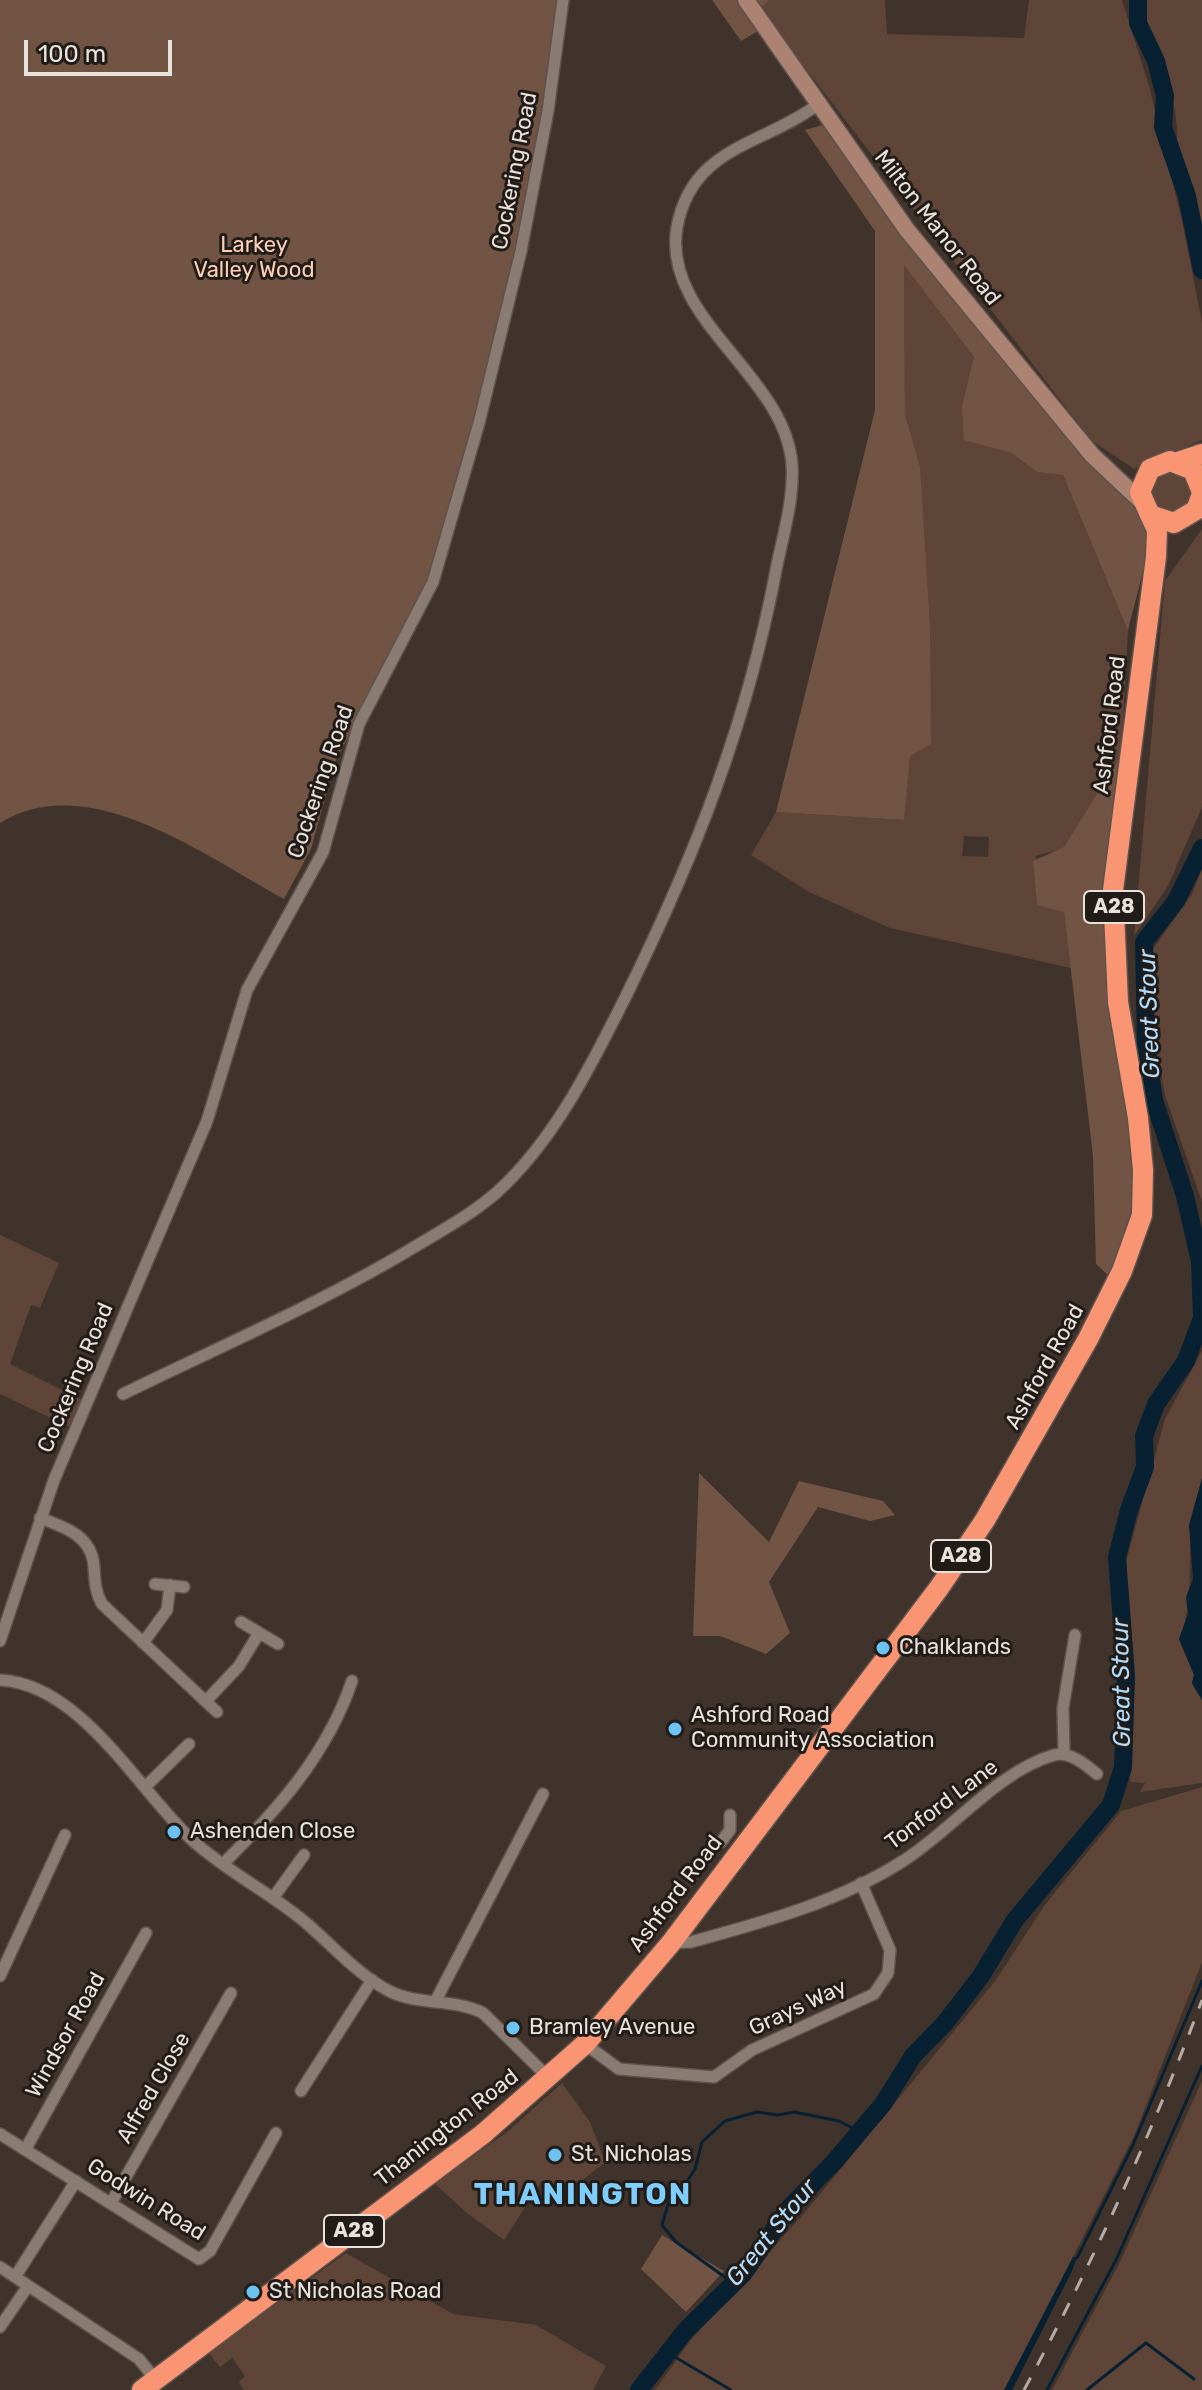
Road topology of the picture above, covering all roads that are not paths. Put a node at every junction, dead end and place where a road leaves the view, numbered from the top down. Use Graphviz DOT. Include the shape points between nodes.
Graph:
graph roads {
  1 [pos="563,0"];
  2 [pos="746,0"];
  3 [pos="817,105"];
  4 [pos="1202,454"];
  5 [pos="1178,462"];
  6 [pos="1109,471"];
  7 [pos="1146,474"];
  8 [pos="1202,482"];
  9 [pos="1202,493"];
  10 [pos="1146,508"];
  11 [pos="1189,517"];
  12 [pos="1154,579"];
  13 [pos="123,1394"];
  14 [pos="40,1518"];
  15 [pos="155,1584"];
  16 [pos="170,1585"];
  17 [pos="184,1587"];
  18 [pos="241,1622"];
  19 [pos="259,1633"];
  20 [pos="1075,1635"];
  21 [pos="0,1641"];
  22 [pos="143,1643"];
  23 [pos="278,1644"];
  24 [pos="0,1680"];
  25 [pos="352,1681"];
  26 [pos="206,1701"];
  27 [pos="217,1712"];
  28 [pos="189,1744"];
  29 [pos="1064,1754"];
  30 [pos="1097,1774"];
  31 [pos="145,1787"];
  32 [pos="543,1794"];
  33 [pos="730,1815"];
  34 [pos="65,1835"];
  35 [pos="721,1842"];
  36 [pos="304,1855"];
  37 [pos="223,1864"];
  38 [pos="861,1883"];
  39 [pos="273,1898"];
  40 [pos="143,1938"];
  41 [pos="671,1943"];
  42 [pos="0,1976"];
  43 [pos="372,1980"];
  44 [pos="231,1993"];
  45 [pos="435,2002"];
  46 [pos="585,2044"];
  47 [pos="549,2078"];
  48 [pos="301,2091"];
  49 [pos="276,2133"];
  50 [pos="0,2134"];
  51 [pos="25,2150"];
  52 [pos="76,2181"];
  53 [pos="111,2203"];
  54 [pos="0,2267"];
  55 [pos="15,2277"];
  56 [pos="28,2286"];
  57 [pos="0,2327"];
  58 [pos="149,2385"];
  1 -- 14 [label="street, Cockering Road" via="521,251 433,582 359,724 323,852 247,990 207,1121"];
  2 -- 3 [label="street, Milton Manor Road"];
  3 -- 6 [label="street, Milton Manor Road" via="907,230"];
  3 -- 13 [label="street" via="719,159 690,192 679,218 676,254 683,281 696,308 733,350 776,417 791,456 792,484 765,629 719,788 671,907 589,1070 543,1139 496,1193 370,1273"];
  4 -- 5 [label="highway"];
  5 -- 7 [label="highway" via="1162,462"];
  5 -- 8 [label="highway"];
  6 -- 7 [label="street"];
  6 -- 10 [label="street, Milton Manor Road"];
  7 -- 10 [label="highway" via="1141,482"];
  8 -- 9 [label="highway"];
  9 -- 11 [label="highway"];
  10 -- 11 [label="highway" via="1165,522"];
  10 -- 12 [label="highway, Ashford Road / A28" via="1158,539"];
  11 -- 12 [label="highway, Ashford Road / A28"];
  12 -- 41 [label="highway, Ashford Road / A28" via="1113,890 1118,1002 1143,1170 1142,1215 1133,1244 1082,1351 985,1520 882,1667"];
  14 -- 21 [label="street, Cockering Road"];
  14 -- 22 [label="street" via="82,1538 93,1556 102,1604"];
  15 -- 16 [label="street"];
  16 -- 17 [label="street"];
  16 -- 22 [label="street" via="167,1610"];
  18 -- 19 [label="street"];
  19 -- 23 [label="street"];
  19 -- 26 [label="street" via="239,1666"];
  20 -- 29 [label="street" via="1078,1658 1063,1708"];
  22 -- 26 [label="street"];
  24 -- 31 [label="street" via="58,1702"];
  25 -- 37 [label="street" via="322,1747 291,1793"];
  26 -- 27 [label="street"];
  28 -- 31 [label="street"];
  29 -- 30 [label="street"];
  29 -- 38 [label="street, Tonford Lane" via="1016,1775 912,1856"];
  31 -- 37 [label="street" via="175,1824"];
  32 -- 45 [label="street"];
  33 -- 35 [label="street" via="730,1830"];
  34 -- 42 [label="street"];
  36 -- 39 [label="street"];
  37 -- 39 [label="street"];
  38 -- 41 [label="street, Tonford Lane" via="776,1917"];
  38 -- 46 [label="street, Grays Way" via="890,1950 888,1973 874,1994 752,2050 714,2077 619,2069"];
  39 -- 43 [label="street"];
  40 -- 51 [label="street, Windsor Road"];
  41 -- 46 [label="highway, Ashford Road / A28"];
  43 -- 45 [label="street" via="400,1996"];
  43 -- 48 [label="street"];
  44 -- 53 [label="street, Alfred Close"];
  45 -- 47 [label="street" via="483,2013"];
  46 -- 47 [label="highway, Thanington Road / A28"];
  47 -- 58 [label="highway, Thanington Road / A28" via="483,2134"];
  49 -- 53 [label="street, Godwin Road" via="274,2150 202,2258"];
  50 -- 51 [label="street, Godwin Road"];
  51 -- 52 [label="street, Godwin Road"];
  52 -- 53 [label="street, Godwin Road"];
  52 -- 55 [label="street"];
  54 -- 55 [label="street"];
  55 -- 56 [label="street"];
  56 -- 57 [label="street"];
  56 -- 58 [label="street" via="139,2359"];
}
